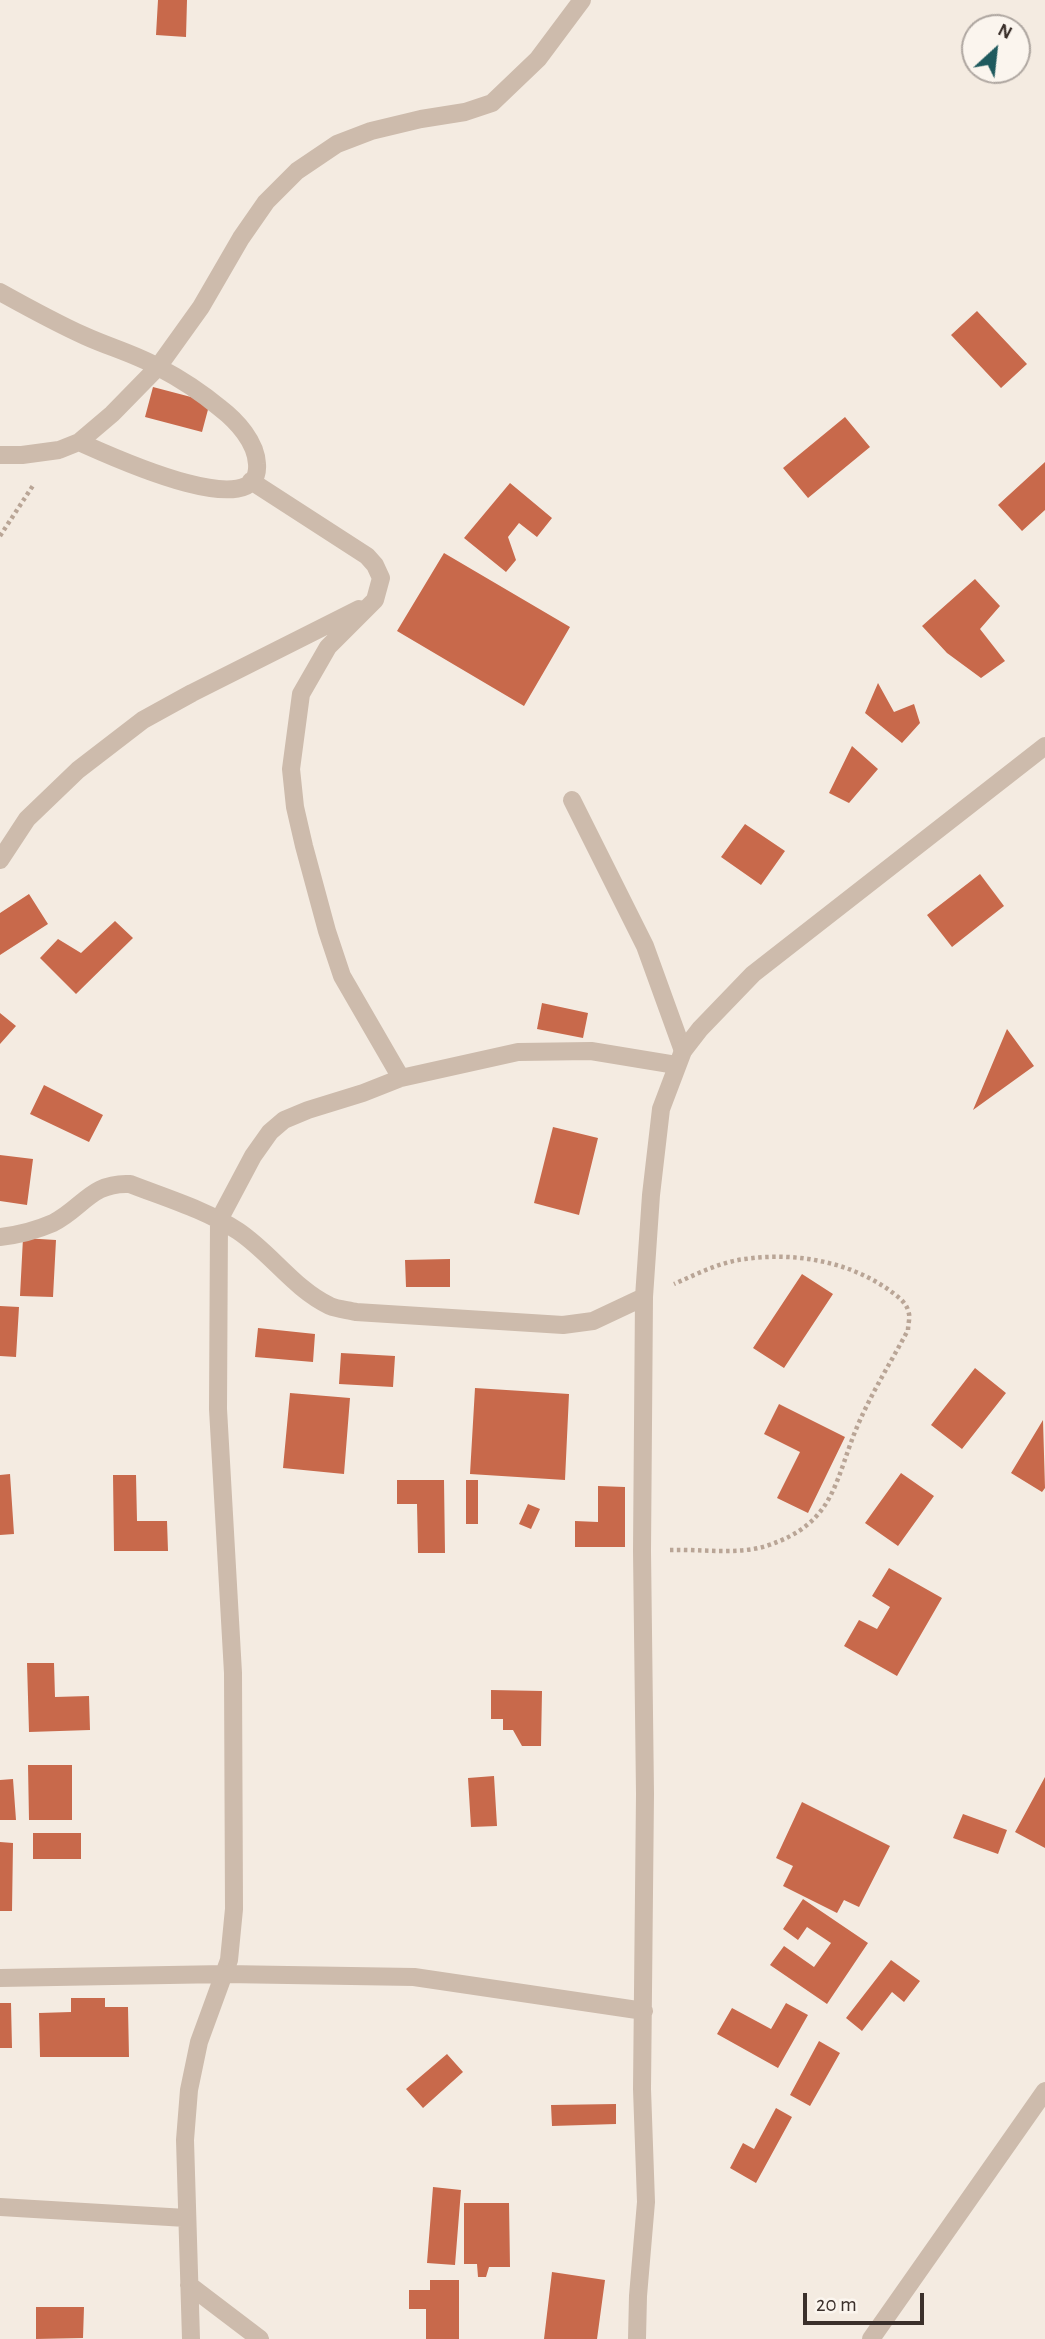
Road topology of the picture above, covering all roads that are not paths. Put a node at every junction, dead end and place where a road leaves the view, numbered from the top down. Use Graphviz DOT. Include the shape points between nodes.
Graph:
graph roads {
  1 [pos="582,0"];
  2 [pos="0,292"];
  3 [pos="158,367"];
  4 [pos="79,442"];
  5 [pos="0,455"];
  6 [pos="251,481"];
  7 [pos="376,600"];
  8 [pos="1045,746"];
  9 [pos="572,800"];
  10 [pos="0,860"];
  11 [pos="679,1058"];
  12 [pos="401,1078"];
  13 [pos="219,1220"];
  14 [pos="0,1237"];
  15 [pos="645,1297"];
  16 [pos="225,1973"];
  17 [pos="0,1979"];
  18 [pos="644,2011"];
  19 [pos="1045,2091"];
  20 [pos="0,2207"];
  21 [pos="186,2218"];
  22 [pos="189,2285"];
  23 [pos="191,2339"];
  24 [pos="260,2339"];
  25 [pos="637,2339"];
  26 [pos="872,2339"];
  1 -- 3 [label="street" via="538,60 492,103 371,131 337,144 297,171 266,202"];
  2 -- 3 [label="street"];
  3 -- 4 [label="street"];
  3 -- 6 [label="street" via="220,408 243,431 257,454 258,470"];
  4 -- 5 [label="street" via="59,450"];
  4 -- 6 [label="street" via="155,474 209,489 241,488"];
  6 -- 7 [label="street" via="367,556 381,578"];
  7 -- 10 [label="street" via="143,720 78,770 27,819"];
  7 -- 12 [label="street" via="328,647 313,669 301,694 291,769 304,846 342,976"];
  8 -- 11 [label="street" via="753,974"];
  9 -- 11 [label="street" via="645,946"];
  11 -- 12 [label="street" via="591,1051 518,1052"];
  11 -- 15 [label="street" via="661,1109"];
  12 -- 13 [label="street" via="284,1120 253,1156"];
  13 -- 14 [label="street" via="130,1184 115,1183 79,1202 56,1222"];
  13 -- 15 [label="street" via="257,1245 300,1286 331,1306 356,1312 563,1325 593,1321"];
  13 -- 16 [label="street" via="218,1409 233,1687 233,1909"];
  15 -- 18 [label="street"];
  16 -- 17 [label="street"];
  16 -- 18 [label="street" via="414,1978"];
  16 -- 21 [label="street" via="199,2042 189,2090"];
  18 -- 25 [label="street" via="646,2202"];
  19 -- 26 [label="street"];
  20 -- 21 [label="street"];
  21 -- 22 [label="street"];
  22 -- 23 [label="street"];
  22 -- 24 [label="street"];
}
